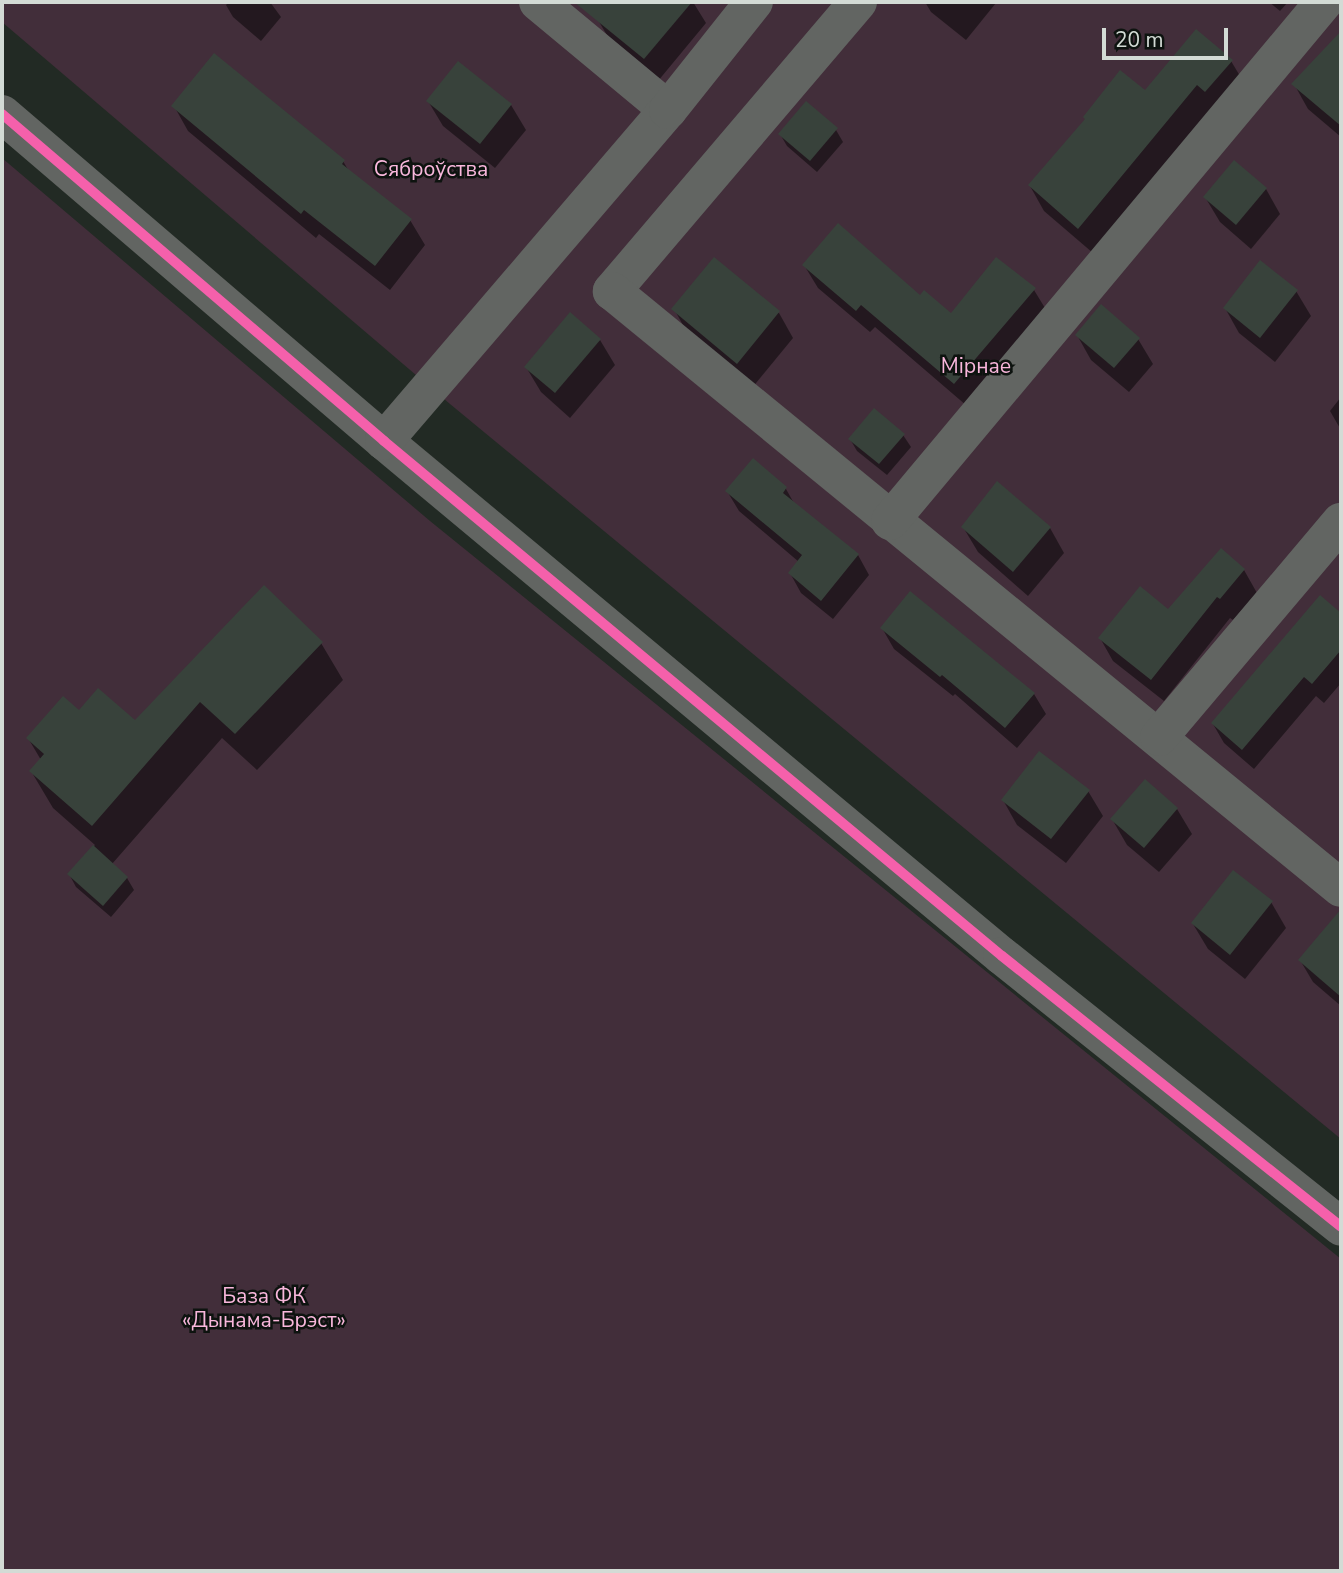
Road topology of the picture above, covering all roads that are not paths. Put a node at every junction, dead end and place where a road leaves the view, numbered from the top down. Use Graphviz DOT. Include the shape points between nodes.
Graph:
graph roads {
  1 [pos="538,2"];
  2 [pos="754,2"];
  3 [pos="858,2"];
  4 [pos="1324,2"];
  5 [pos="668,110"];
  6 [pos="2,114"];
  7 [pos="384,441"];
  8 [pos="890,521"];
  9 [pos="1341,522"];
  10 [pos="1159,737"];
  11 [pos="1341,888"];
  12 [pos="1341,1227"];
  1 -- 5 [label="street"];
  2 -- 5 [label="street"];
  3 -- 8 [label="street" via="612,291"];
  4 -- 8 [label="street"];
  5 -- 7 [label="street"];
  6 -- 7 [label="street"];
  7 -- 12 [label="street" via="1002,956"];
  8 -- 10 [label="street"];
  9 -- 10 [label="street"];
  10 -- 11 [label="street"];
}
